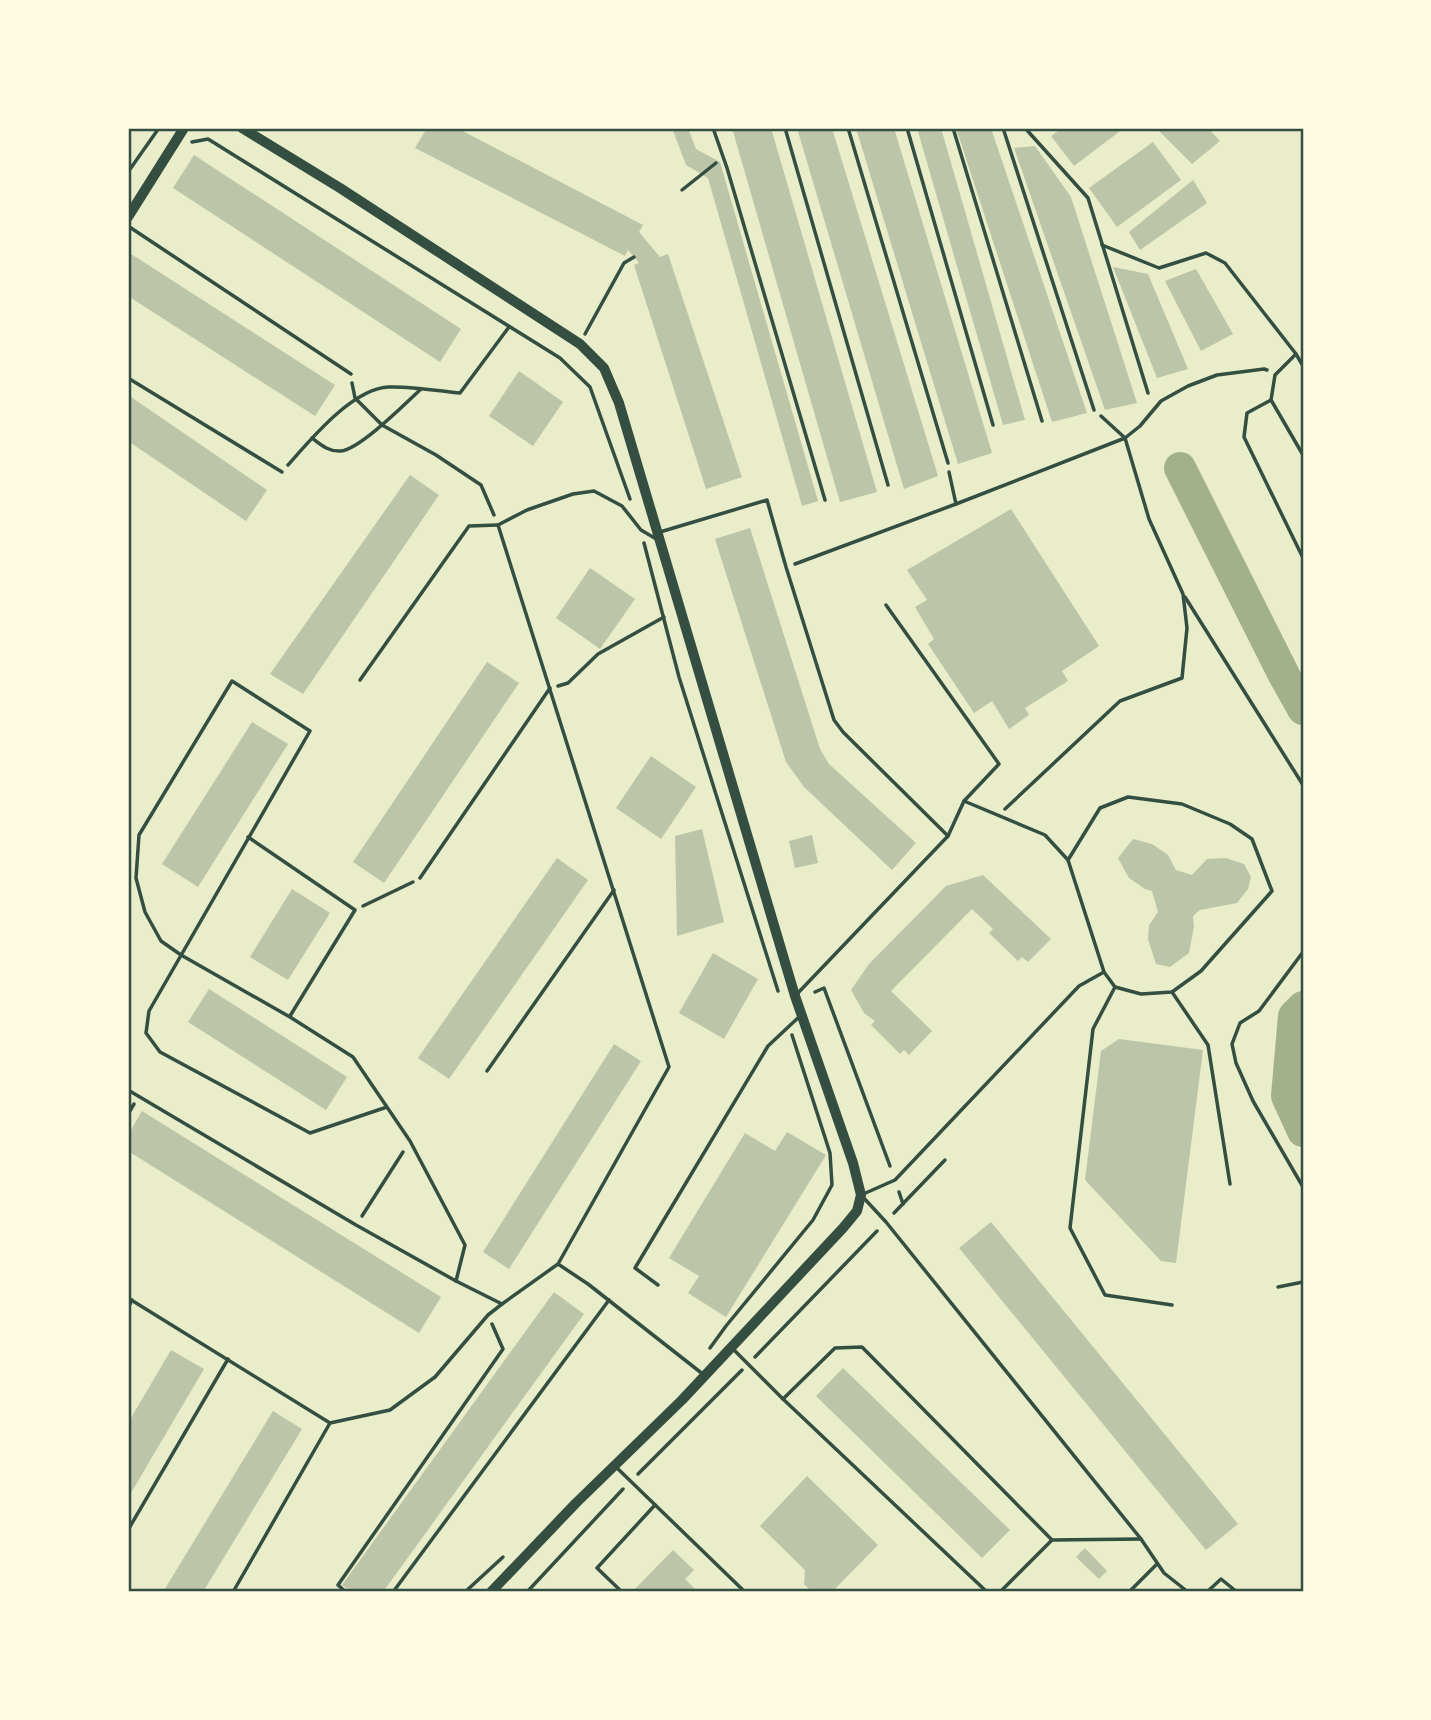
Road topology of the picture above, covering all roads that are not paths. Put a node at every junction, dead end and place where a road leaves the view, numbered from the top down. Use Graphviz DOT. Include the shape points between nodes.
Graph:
graph roads {
  1 [pos="184,128"];
  2 [pos="242,128"];
  3 [pos="713,128"];
  4 [pos="785,128"];
  5 [pos="848,128"];
  6 [pos="906,128"];
  7 [pos="953,128"];
  8 [pos="1003,128"];
  9 [pos="1025,128"];
  10 [pos="128,217"];
  11 [pos="128,226"];
  12 [pos="1102,245"];
  13 [pos="1296,354"];
  14 [pos="1303,366"];
  15 [pos="351,374"];
  16 [pos="128,378"];
  17 [pos="1148,393"];
  18 [pos="1271,400"];
  19 [pos="1094,410"];
  20 [pos="1042,421"];
  21 [pos="993,425"];
  22 [pos="1303,455"];
  23 [pos="948,463"];
  24 [pos="282,472"];
  25 [pos="888,485"];
  26 [pos="825,500"];
  27 [pos="498,525"];
  28 [pos="659,537"];
  29 [pos="1303,558"];
  30 [pos="886,605"];
  31 [pos="360,680"];
  32 [pos="550,688"];
  33 [pos="964,801"];
  34 [pos="948,836"];
  35 [pos="248,837"];
  36 [pos="1068,860"];
  37 [pos="420,878"];
  38 [pos="614,890"];
  39 [pos="180,955"];
  40 [pos="1104,972"];
  41 [pos="1115,987"];
  42 [pos="1172,992"];
  43 [pos="795,996"];
  44 [pos="801,1015"];
  45 [pos="290,1017"];
  46 [pos="487,1072"];
  47 [pos="128,1090"];
  48 [pos="387,1107"];
  49 [pos="1230,1184"];
  50 [pos="861,1195"];
  51 [pos="558,1264"];
  52 [pos="456,1281"];
  53 [pos="658,1285"];
  54 [pos="130,1299"];
  55 [pos="609,1300"];
  56 [pos="502,1304"];
  57 [pos="1172,1305"];
  58 [pos="128,1308"];
  59 [pos="731,1348"];
  60 [pos="228,1359"];
  61 [pos="705,1376"];
  62 [pos="783,1399"];
  63 [pos="330,1423"];
  64 [pos="616,1466"];
  65 [pos="655,1505"];
  66 [pos="128,1530"];
  67 [pos="1140,1539"];
  68 [pos="1052,1540"];
  69 [pos="1157,1564"];
  70 [pos="233,1592"];
  71 [pos="393,1592"];
  72 [pos="493,1592"];
  73 [pos="622,1592"];
  74 [pos="746,1592"];
  75 [pos="987,1592"];
  76 [pos="1000,1592"];
  77 [pos="1129,1592"];
  78 [pos="1188,1592"];
  79 [pos="1207,1592"];
  80 [pos="1237,1592"];
  1 -- 10 [label="street"];
  2 -- 28 [label="street" via="580,344 604,368 619,403"];
  3 -- 26 [label="lane"];
  4 -- 25 [label="lane"];
  5 -- 23 [label="lane"];
  6 -- 21 [label="lane"];
  7 -- 20 [label="lane"];
  8 -- 19 [label="lane"];
  9 -- 12 [label="lane" via="1088,198"];
  11 -- 15 [label="lane"];
  12 -- 13 [label="lane" via="1159,268 1206,253 1225,263"];
  12 -- 17 [label="lane"];
  13 -- 14 [label="lane"];
  13 -- 18 [label="lane" via="1275,375"];
  16 -- 24 [label="lane"];
  18 -- 22 [label="lane"];
  18 -- 29 [label="lane" via="1247,413 1244,437"];
  27 -- 28 [label="lane" via="527,510 594,491 622,506 641,530"];
  27 -- 31 [label="lane" via="469,526"];
  27 -- 32 [label="lane"];
  28 -- 34 [label="lane" via="767,500 834,720"];
  28 -- 43 [label="street"];
  30 -- 33 [label="lane" via="999,764"];
  32 -- 37 [label="lane"];
  32 -- 38 [label="lane"];
  33 -- 34 [label="lane"];
  33 -- 36 [label="lane" via="1045,835"];
  34 -- 43 [label="lane"];
  35 -- 39 [label="lane"];
  35 -- 39 [label="lane" via="310,731 232,681 139,835 136,878 145,912 161,941"];
  35 -- 45 [label="lane" via="355,910"];
  36 -- 40 [label="lane"];
  36 -- 42 [label="lane" via="1100,808 1128,797 1182,804 1230,824 1252,839 1272,891 1200,971"];
  38 -- 46 [label="lane"];
  38 -- 51 [label="lane" via="669,1067"];
  39 -- 45 [label="lane"];
  39 -- 48 [label="lane" via="149,1011 146,1033 160,1052 310,1133"];
  40 -- 41 [label="lane"];
  40 -- 50 [label="lane" via="1079,986 895,1180"];
  41 -- 42 [label="lane" via="1141,994"];
  41 -- 57 [label="lane" via="1093,1029 1070,1228 1105,1295"];
  42 -- 49 [label="lane" via="1208,1045"];
  43 -- 44 [label="street"];
  44 -- 50 [label="street"];
  44 -- 53 [label="lane" via="768,1046 635,1268"];
  45 -- 48 [label="lane" via="353,1057"];
  47 -- 52 [label="lane"];
  48 -- 52 [label="lane" via="465,1245"];
  50 -- 59 [label="street" via="857,1211 843,1228"];
  50 -- 67 [label="lane"];
  51 -- 55 [label="lane"];
  51 -- 56 [label="lane"];
  52 -- 56 [label="lane"];
  54 -- 58 [label="lane"];
  54 -- 60 [label="lane"];
  55 -- 61 [label="lane"];
  55 -- 71 [label="lane"];
  56 -- 63 [label="lane" via="435,1377 390,1410"];
  59 -- 61 [label="street"];
  59 -- 62 [label="lane"];
  60 -- 63 [label="lane"];
  60 -- 66 [label="lane"];
  61 -- 64 [label="street"];
  62 -- 68 [label="lane" via="835,1348 862,1347"];
  62 -- 75 [label="lane"];
  63 -- 70 [label="lane"];
  64 -- 65 [label="lane"];
  64 -- 72 [label="street"];
  65 -- 73 [label="lane" via="597,1568"];
  65 -- 74 [label="lane"];
  67 -- 68 [label="lane"];
  67 -- 69 [label="lane"];
  68 -- 76 [label="lane"];
  69 -- 77 [label="lane"];
  69 -- 78 [label="lane"];
  79 -- 80 [label="lane" via="1221,1579"];
}
